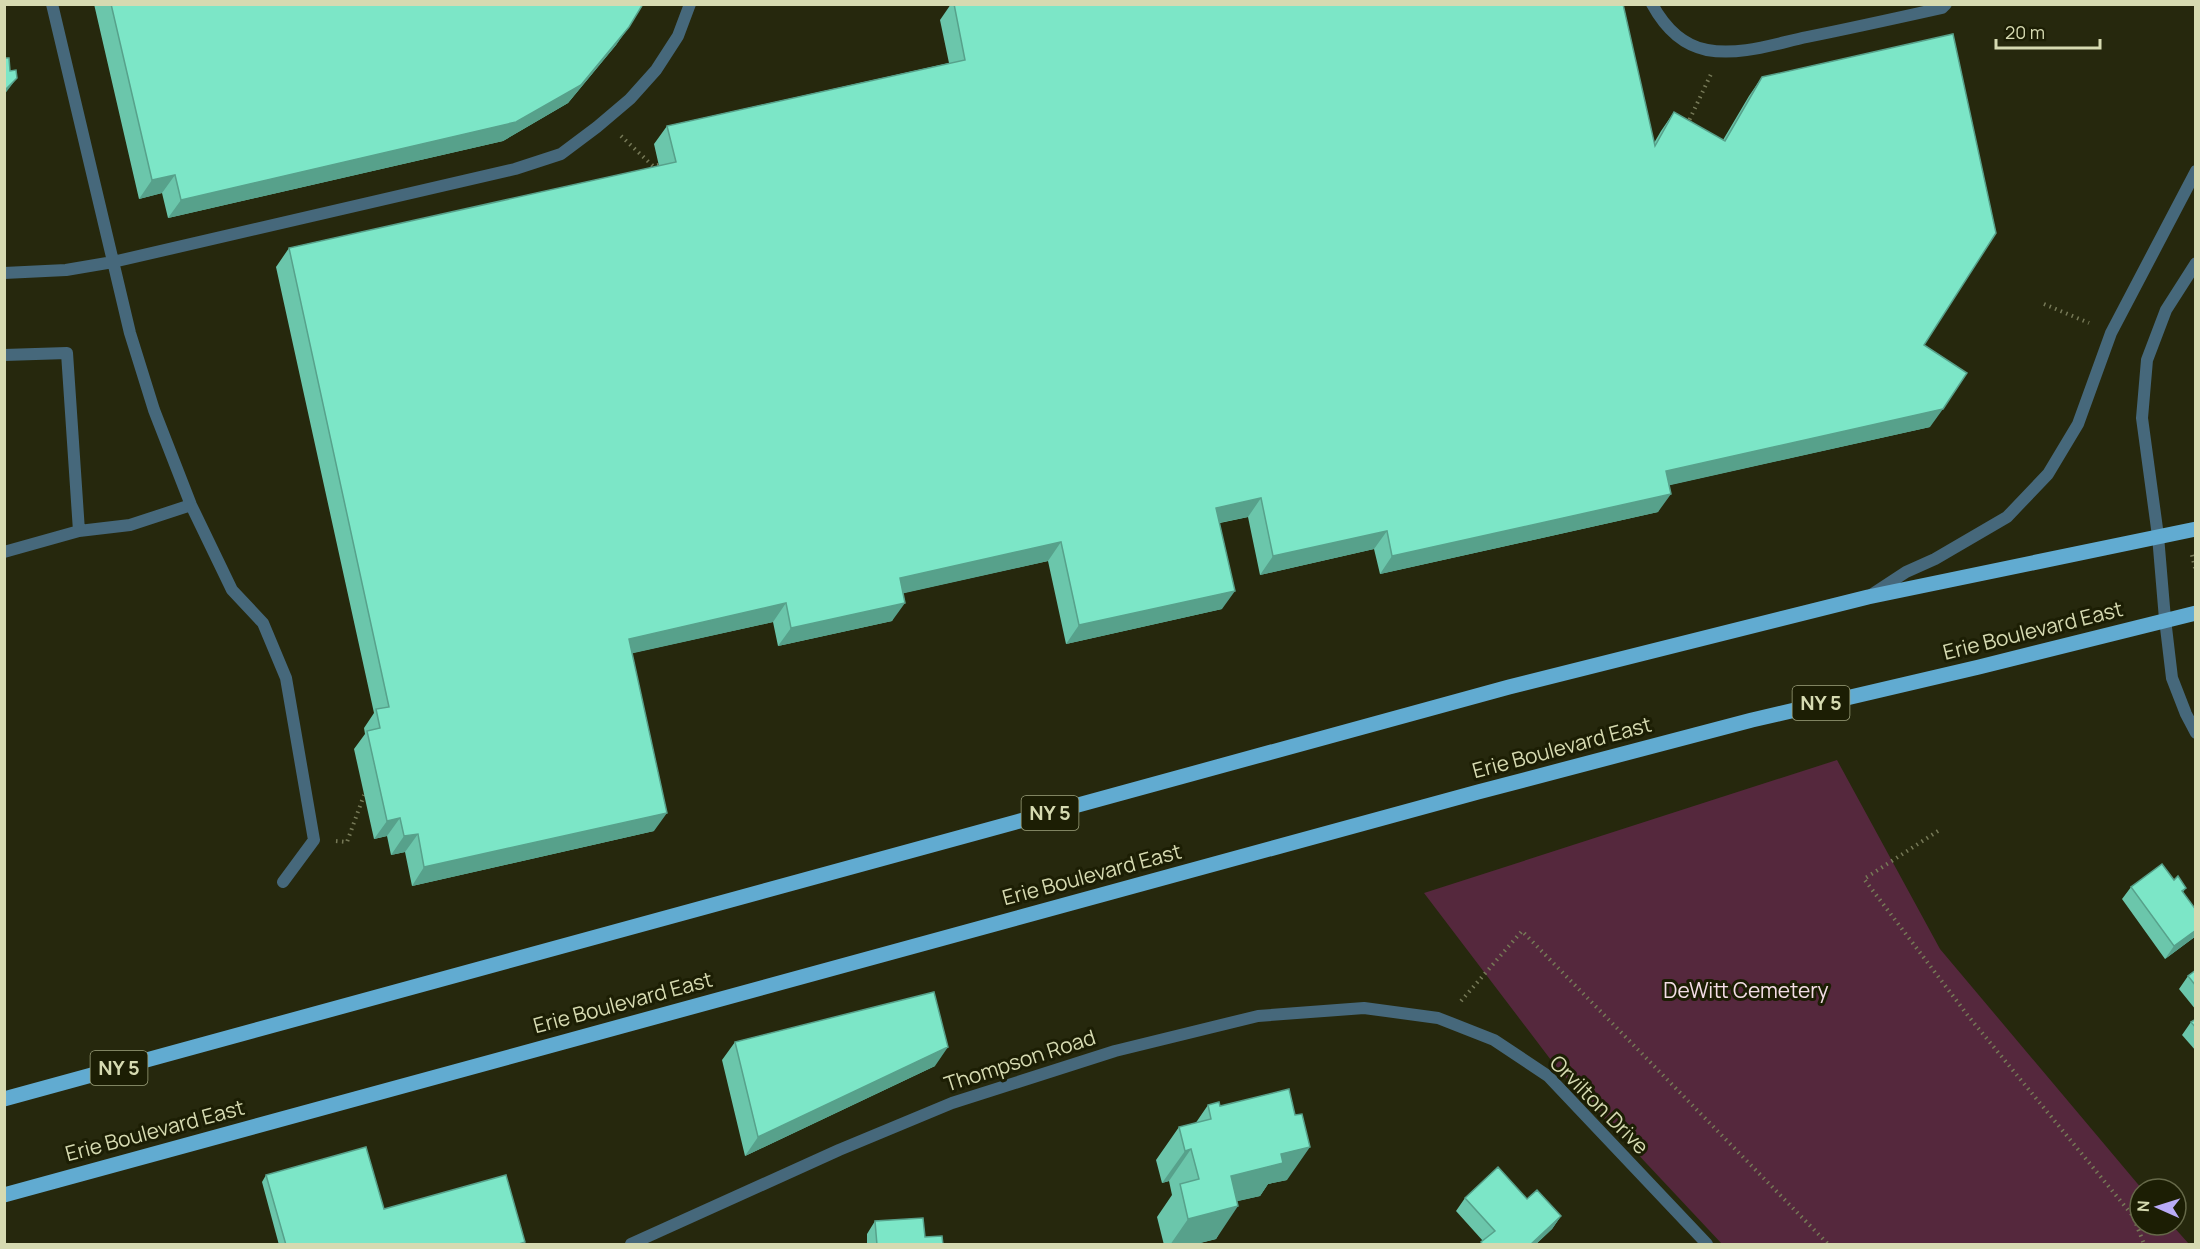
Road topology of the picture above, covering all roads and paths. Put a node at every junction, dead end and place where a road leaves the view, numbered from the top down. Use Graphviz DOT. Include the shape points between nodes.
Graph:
graph roads {
  1 [pos="52,4"];
  2 [pos="690,4"];
  3 [pos="1652,4"];
  4 [pos="1946,4"];
  5 [pos="1721,52"];
  6 [pos="604,121"];
  7 [pos="1684,132"];
  8 [pos="659,165"];
  9 [pos="2196,171"];
  10 [pos="113,262"];
  11 [pos="2196,263"];
  12 [pos="4,273"];
  13 [pos="4,355"];
  14 [pos="191,505"];
  15 [pos="2196,529"];
  16 [pos="79,531"];
  17 [pos="2158,536"];
  18 [pos="4,552"];
  19 [pos="1868,597"];
  20 [pos="2196,613"];
  21 [pos="2165,619"];
  22 [pos="2196,733"];
  23 [pos="364,795"];
  24 [pos="1938,831"];
  25 [pos="314,840"];
  26 [pos="282,882"];
  27 [pos="1444,1020"];
  28 [pos="4,1099"];
  29 [pos="4,1195"];
  30 [pos="631,1245"];
  31 [pos="1707,1245"];
  32 [pos="1828,1245"];
  33 [pos="2144,1245"];
  1 -- 10 [label="street"];
  2 -- 6 [label="street" via="678,36 656,70"];
  3 -- 5 [label="street" via="1661,20 1688,44"];
  4 -- 5 [label="street" via="1758,48"];
  5 -- 7 [label="path"];
  6 -- 8 [label="path" via="652,166"];
  6 -- 10 [label="street" via="561,154 515,168"];
  9 -- 19 [label="street" via="2111,333 2078,424 2048,474 2007,517"];
  10 -- 12 [label="street" via="66,270"];
  10 -- 14 [label="street" via="151,399"];
  11 -- 17 [label="street" via="2166,310 2147,360 2142,418"];
  13 -- 16 [label="street" via="67,353"];
  14 -- 16 [label="street" via="130,525"];
  14 -- 25 [label="street" via="232,590 263,623 286,678"];
  15 -- 17 [label="main road, NY 5"];
  16 -- 18 [label="street"];
  17 -- 19 [label="main road, NY 5"];
  17 -- 21 [label="street"];
  19 -- 28 [label="main road, NY 5" via="1509,687"];
  20 -- 21 [label="main road, Erie Boulevard East / NY 5"];
  21 -- 22 [label="street" via="2172,678"];
  21 -- 29 [label="main road, Erie Boulevard East / NY 5" via="1752,720 1443,801"];
  23 -- 25 [label="path" via="347,842"];
  24 -- 33 [label="path" via="1864,879 1969,1017 2133,1216"];
  25 -- 26 [label="street"];
  27 -- 30 [label="street, Thompson Road" via="1364,1008 1258,1016 1115,1051 952,1103"];
  27 -- 31 [label="street, Orvilton Drive" via="1494,1040 1548,1076"];
  27 -- 32 [label="path" via="1522,931"];
}
